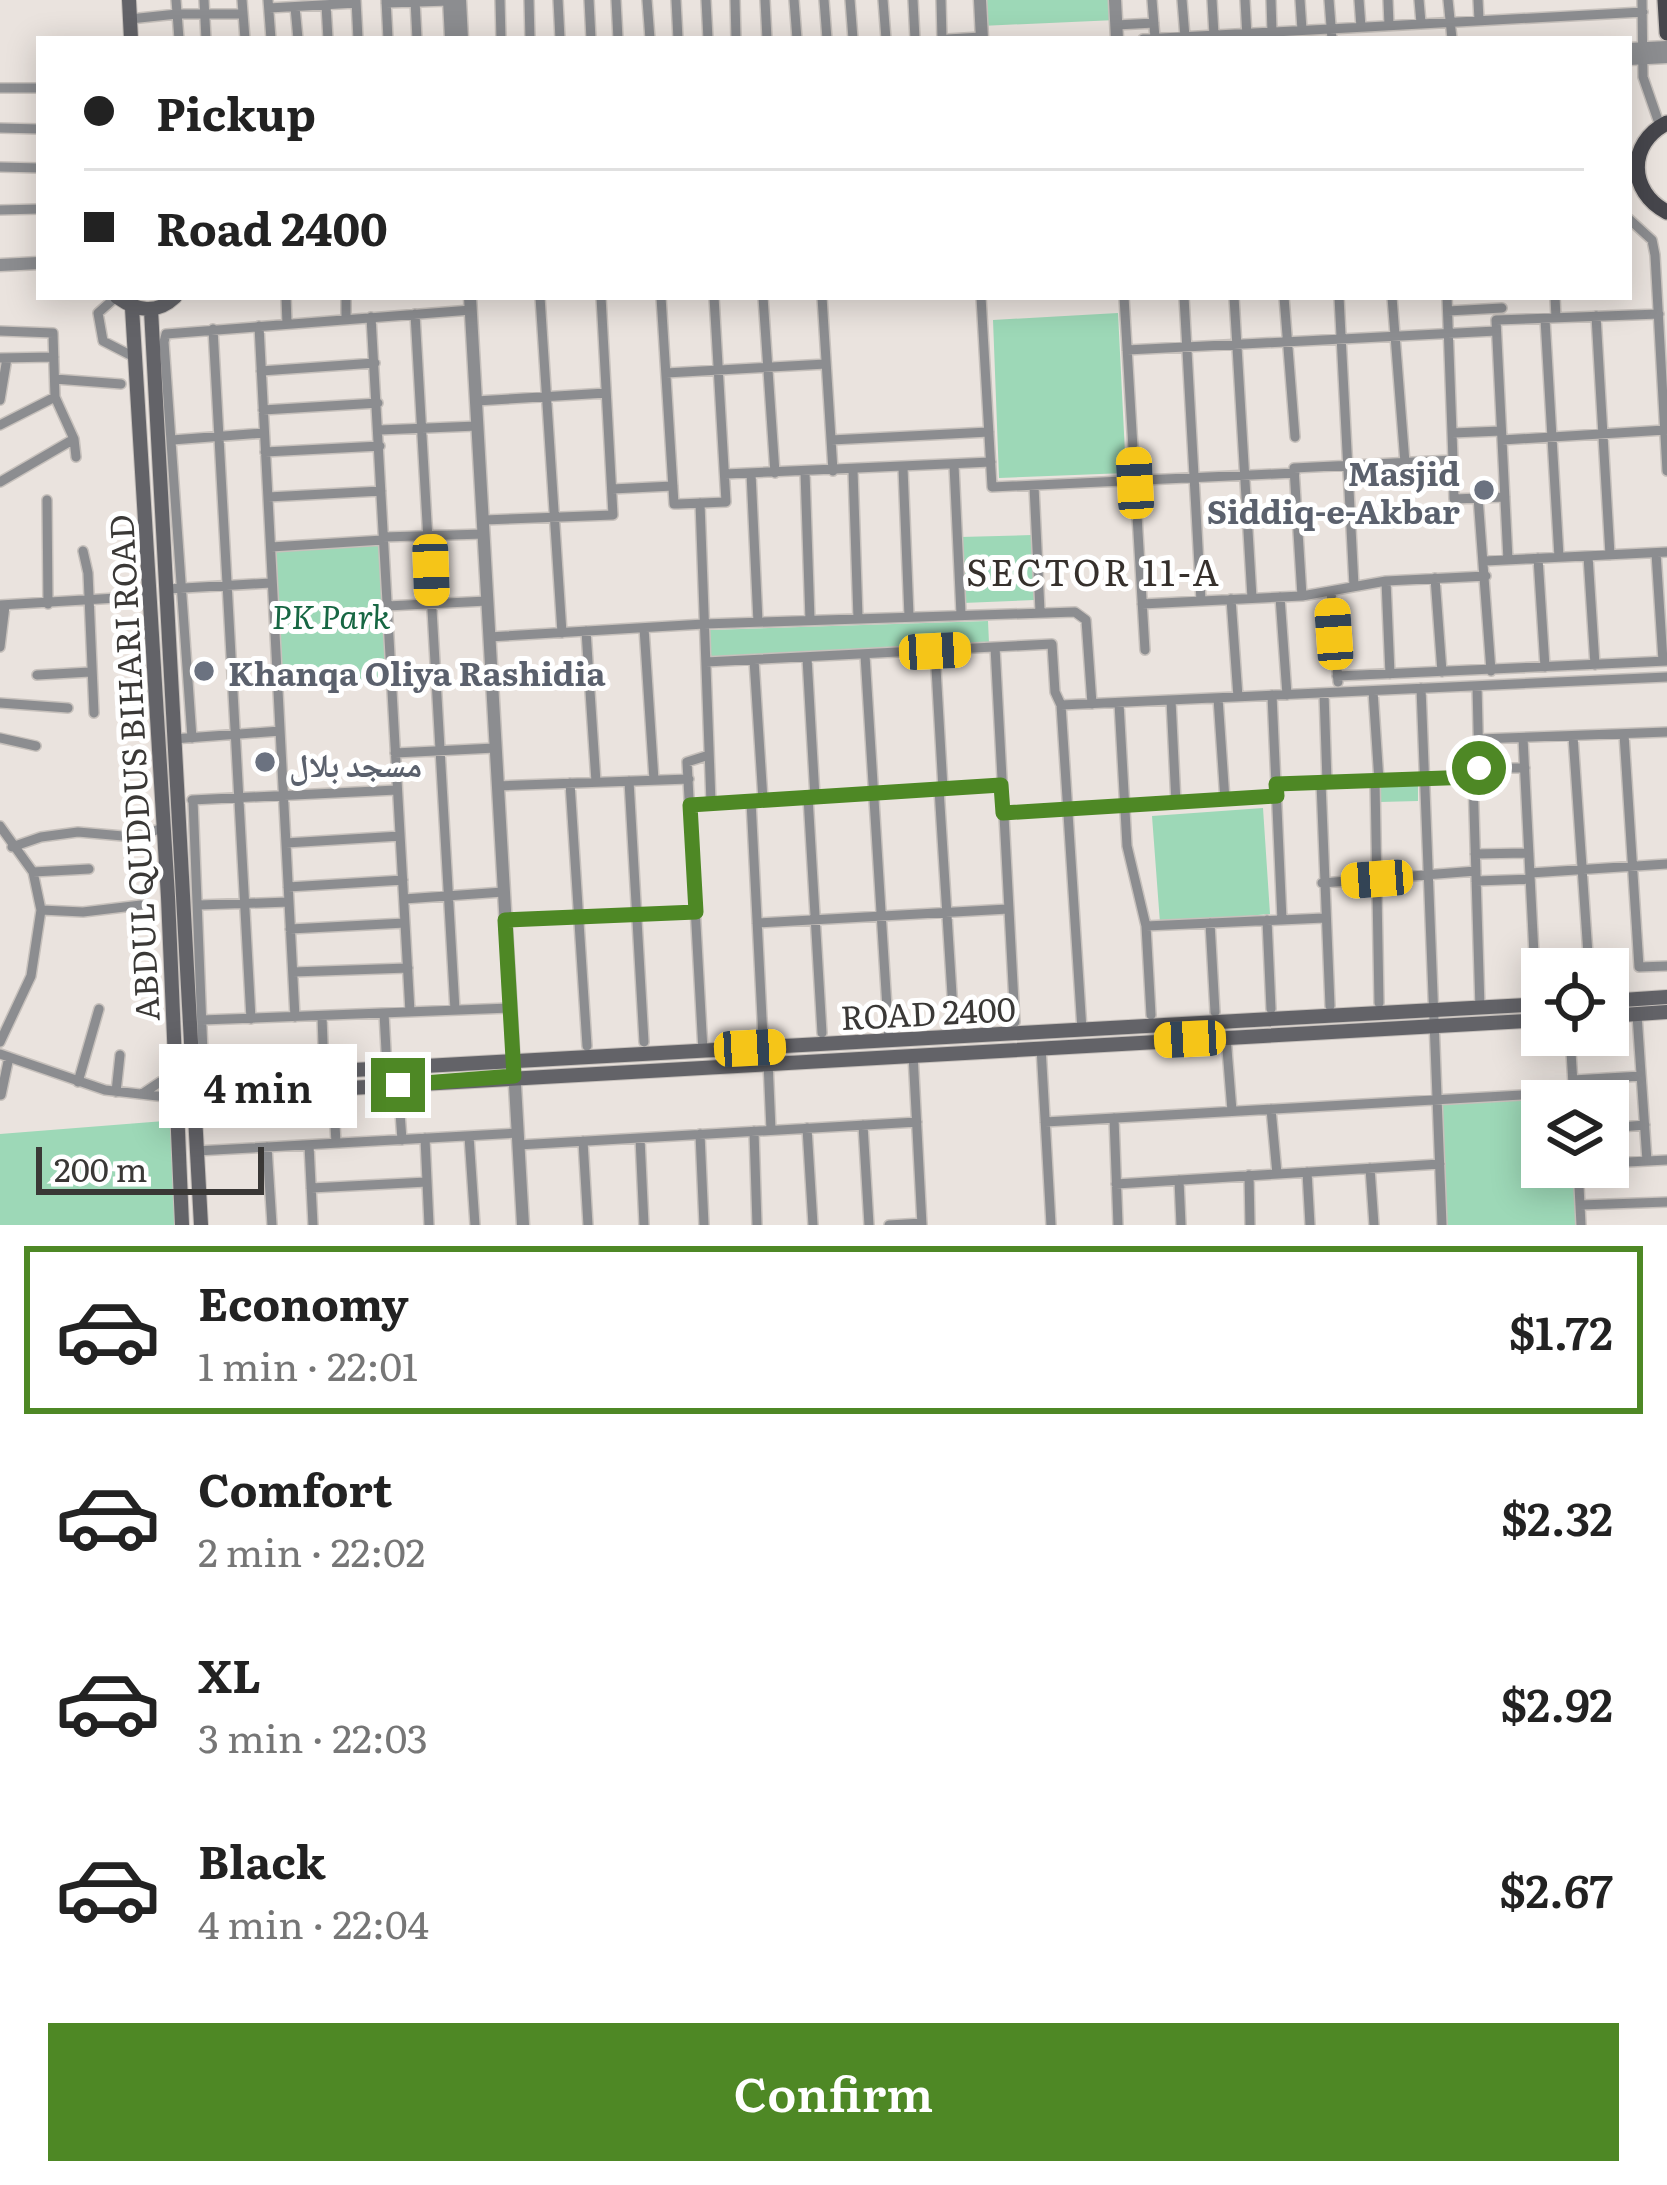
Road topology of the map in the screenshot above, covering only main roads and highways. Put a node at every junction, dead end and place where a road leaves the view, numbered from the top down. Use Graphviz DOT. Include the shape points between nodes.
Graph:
graph roads {
  1 [pos="129,0"];
  2 [pos="1665,0"];
  3 [pos="1667,33"];
  4 [pos="131,36"];
  5 [pos="1667,106"];
  6 [pos="1664,124"];
  7 [pos="1633,161"];
  8 [pos="1635,180"];
  9 [pos="1667,214"];
  10 [pos="120,300"];
  11 [pos="172,300"];
  12 [pos="132,308"];
  13 [pos="151,310"];
  14 [pos="1667,998"];
  15 [pos="1629,1000"];
  16 [pos="1521,1002"];
  17 [pos="1667,1012"];
  18 [pos="1629,1015"];
  19 [pos="1432,1018"];
  20 [pos="1521,1020"];
  21 [pos="962,1037"];
  22 [pos="513,1069"];
  23 [pos="198,1079"];
  24 [pos="174,1080"];
  25 [pos="193,1096"];
  26 [pos="175,1098"];
  27 [pos="182,1225"];
  28 [pos="200,1225"];
  1 -- 4 [label="main road"];
  2 -- 3 [label="main road"];
  5 -- 6 [label="main road"];
  6 -- 7 [label="main road"];
  7 -- 8 [label="main road"];
  8 -- 9 [label="main road"];
  10 -- 12 [label="main road"];
  11 -- 13 [label="main road"];
  12 -- 13 [label="main road"];
  12 -- 24 [label="main road, ABDUL QUDDUS BIHARI ROAD"];
  13 -- 23 [label="main road, ABDUL QUDDUS BIHARI ROAD" via="175,588 173,740 185,800"];
  14 -- 15 [label="main road"];
  16 -- 19 [label="main road, ROAD 2400"];
  17 -- 18 [label="main road"];
  19 -- 20 [label="main road, ROAD 2400"];
  19 -- 21 [label="main road, ROAD 2400"];
  19 -- 21 [label="main road, ROAD 2400" via="1040,1048"];
  21 -- 22 [label="main road, ROAD 2400"];
  21 -- 22 [label="main road, ROAD 2400" via="913,1054"];
  22 -- 23 [label="main road, ROAD 2400"];
  22 -- 25 [label="main road, ROAD 2400" via="398,1085"];
  23 -- 24 [label="main road, ROAD 2400"];
  23 -- 25 [label="main road, ABDUL QUDDUS BIHARI ROAD"];
  24 -- 26 [label="main road, ABDUL QUDDUS BIHARI ROAD"];
  25 -- 26 [label="main road, ROAD 2400"];
  25 -- 28 [label="main road, ABDUL QUDDUS BIHARI ROAD"];
  26 -- 27 [label="main road, ABDUL QUDDUS BIHARI ROAD"];
}
